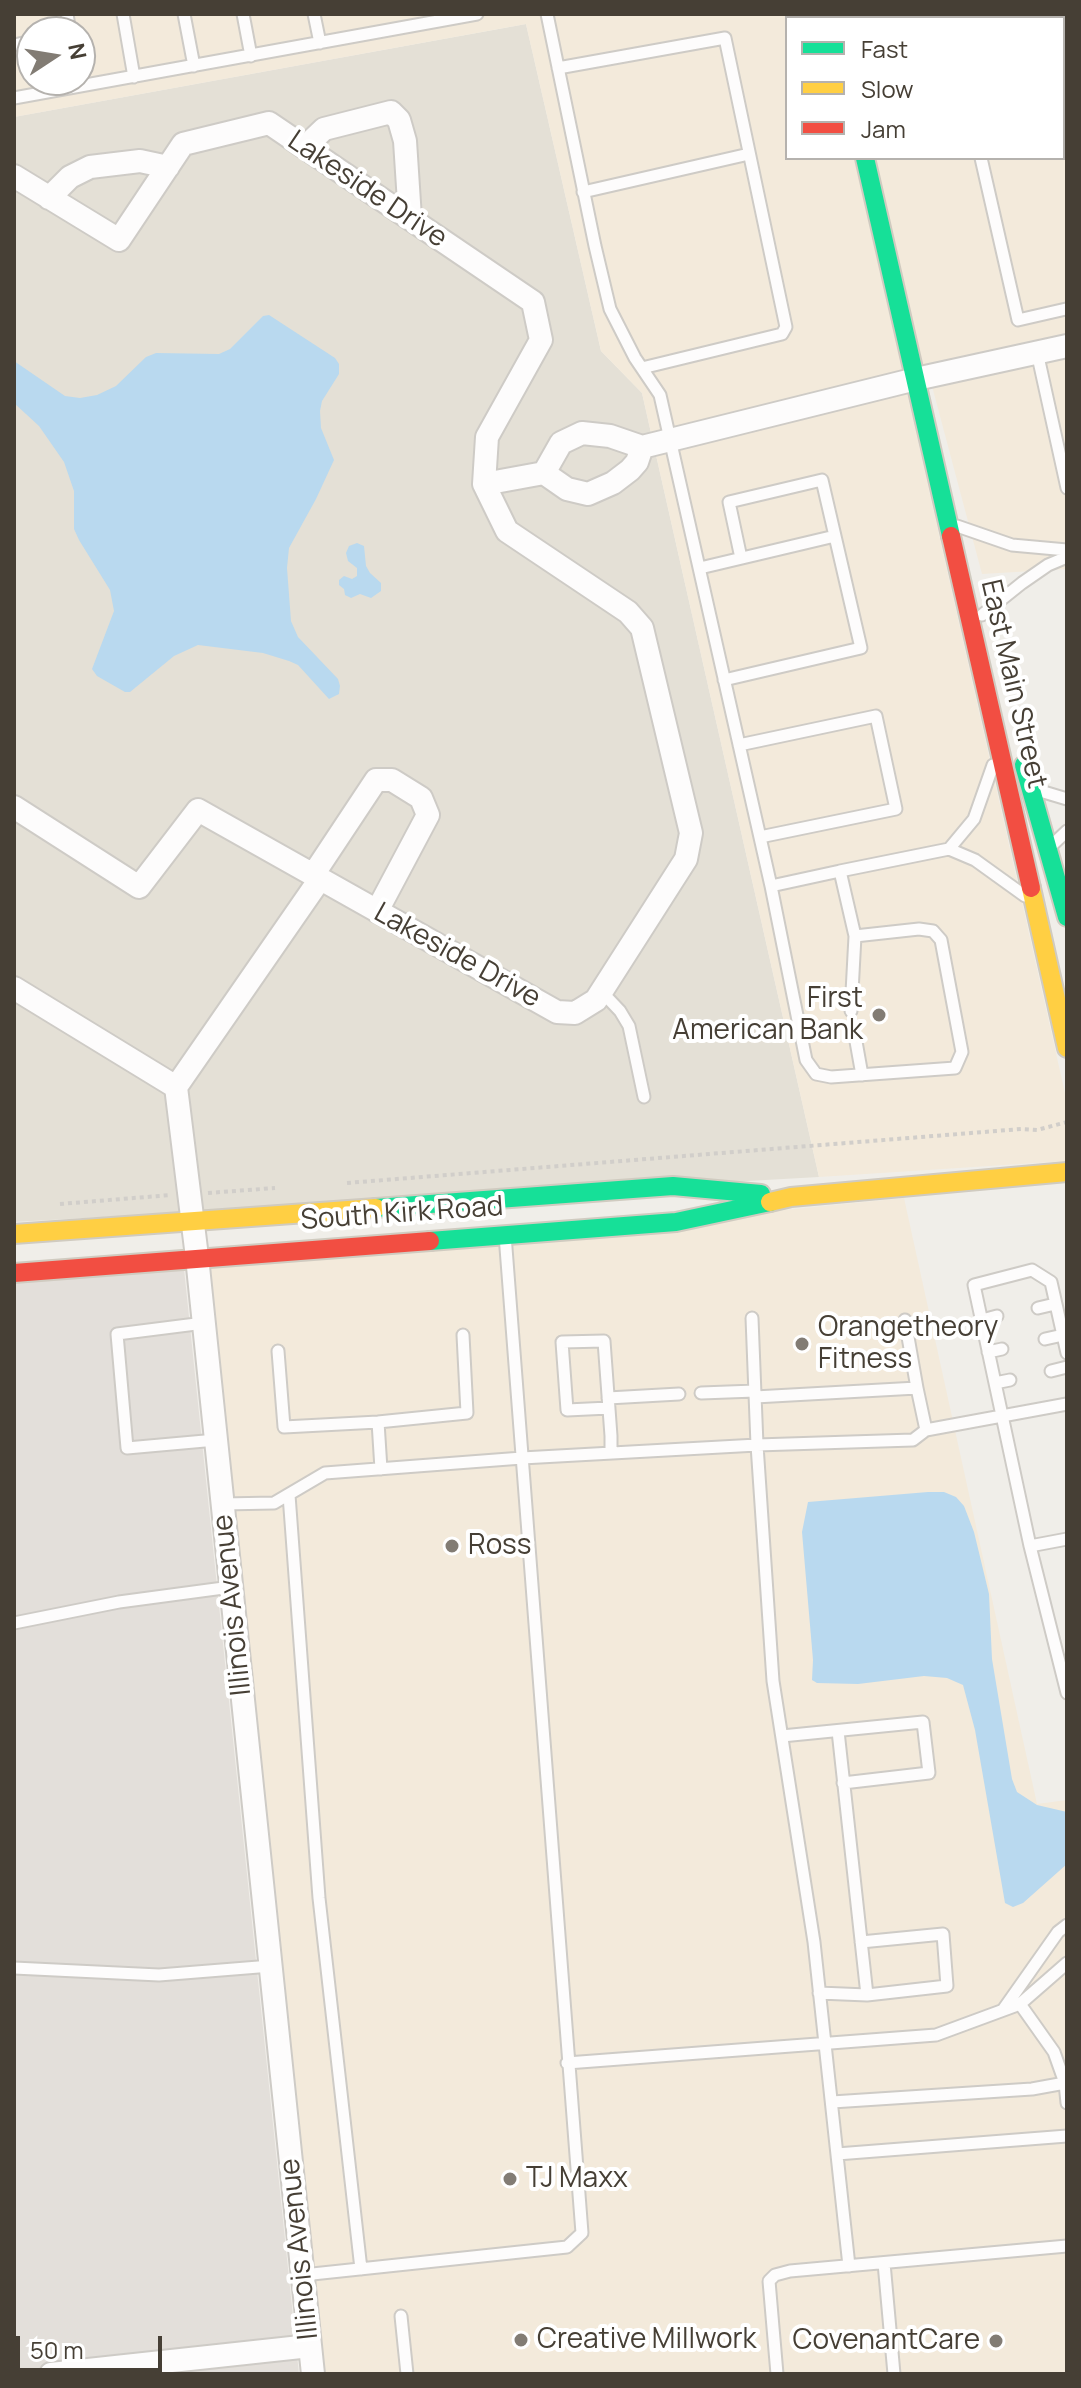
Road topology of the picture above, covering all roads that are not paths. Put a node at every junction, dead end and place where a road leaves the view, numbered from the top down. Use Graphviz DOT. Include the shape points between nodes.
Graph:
graph roads {
  1 [pos="123,14"];
  2 [pos="184,14"];
  3 [pos="243,14"];
  4 [pos="314,14"];
  5 [pos="477,14"];
  6 [pos="547,14"];
  7 [pos="320,43"];
  8 [pos="251,56"];
  9 [pos="194,66"];
  10 [pos="558,68"];
  11 [pos="134,77"];
  12 [pos="96,81"];
  13 [pos="305,147"];
  14 [pos="749,154"];
  15 [pos="865,160"];
  16 [pos="981,160"];
  17 [pos="168,167"];
  18 [pos="14,176"];
  19 [pos="583,192"];
  20 [pos="49,198"];
  21 [pos="410,218"];
  22 [pos="1066,309"];
  23 [pos="1067,346"];
  24 [pos="1037,352"];
  25 [pos="642,368"];
  26 [pos="916,379"];
  27 [pos="671,439"];
  28 [pos="642,447"];
  29 [pos="544,473"];
  30 [pos="484,484"];
  31 [pos="1067,488"];
  32 [pos="957,526"];
  33 [pos="835,536"];
  34 [pos="1067,550"];
  35 [pos="1067,557"];
  36 [pos="741,558"];
  37 [pos="700,568"];
  38 [pos="982,615"];
  39 [pos="724,680"];
  40 [pos="1011,716"];
  41 [pos="739,745"];
  42 [pos="1019,745"];
  43 [pos="998,749"];
  44 [pos="1031,788"];
  45 [pos="1067,799"];
  46 [pos="14,807"];
  47 [pos="1067,831"];
  48 [pos="760,837"];
  49 [pos="949,849"];
  50 [pos="1048,849"];
  51 [pos="840,871"];
  52 [pos="316,877"];
  53 [pos="771,886"];
  54 [pos="1034,904"];
  55 [pos="377,911"];
  56 [pos="1067,917"];
  57 [pos="855,936"];
  58 [pos="14,988"];
  59 [pos="602,992"];
  60 [pos="851,1011"];
  61 [pos="855,1036"];
  62 [pos="1067,1048"];
  63 [pos="862,1075"];
  64 [pos="176,1087"];
  65 [pos="644,1097"];
  66 [pos="1067,1172"];
  67 [pos="791,1197"];
  68 [pos="193,1220"];
  69 [pos="14,1234"];
  70 [pos="505,1235"];
  71 [pos="197,1257"];
  72 [pos="14,1273"];
  73 [pos="1055,1304"];
  74 [pos="1038,1308"];
  75 [pos="997,1316"];
  76 [pos="752,1318"];
  77 [pos="905,1320"];
  78 [pos="982,1320"];
  79 [pos="204,1323"];
  80 [pos="463,1335"];
  81 [pos="1063,1335"];
  82 [pos="1045,1339"];
  83 [pos="1002,1349"];
  84 [pos="278,1351"];
  85 [pos="988,1352"];
  86 [pos="1067,1353"];
  87 [pos="1067,1367"];
  88 [pos="1051,1371"];
  89 [pos="1010,1380"];
  90 [pos="995,1383"];
  91 [pos="917,1388"];
  92 [pos="701,1393"];
  93 [pos="679,1394"];
  94 [pos="755,1394"];
  95 [pos="608,1403"];
  96 [pos="1067,1404"];
  97 [pos="1003,1417"];
  98 [pos="378,1422"];
  99 [pos="926,1430"];
  100 [pos="216,1440"];
  101 [pos="757,1445"];
  102 [pos="611,1453"];
  103 [pos="522,1458"];
  104 [pos="381,1469"];
  105 [pos="289,1495"];
  106 [pos="223,1504"];
  107 [pos="1067,1539"];
  108 [pos="1030,1546"];
  109 [pos="231,1587"];
  110 [pos="14,1623"];
  111 [pos="1067,1693"];
  112 [pos="838,1731"];
  113 [pos="782,1736"];
  114 [pos="843,1783"];
  115 [pos="1067,1925"];
  116 [pos="861,1942"];
  117 [pos="1067,1963"];
  118 [pos="271,1966"];
  119 [pos="14,1968"];
  120 [pos="819,1993"];
  121 [pos="867,1995"];
  122 [pos="1020,2004"];
  123 [pos="1003,2010"];
  124 [pos="827,2045"];
  125 [pos="567,2063"];
  126 [pos="1063,2066"];
  127 [pos="1065,2083"];
  128 [pos="832,2102"];
  129 [pos="1067,2103"];
  130 [pos="1067,2136"];
  131 [pos="837,2154"];
  132 [pos="1067,2246"];
  133 [pos="884,2263"];
  134 [pos="849,2266"];
  135 [pos="361,2269"];
  136 [pos="303,2275"];
  137 [pos="401,2316"];
  138 [pos="310,2346"];
  139 [pos="51,2374"];
  140 [pos="313,2374"];
  141 [pos="407,2374"];
  142 [pos="777,2374"];
  143 [pos="894,2374"];
  1 -- 11 [label="lane"];
  2 -- 9 [label="lane"];
  3 -- 8 [label="lane"];
  4 -- 7 [label="lane"];
  5 -- 7 [label="lane"];
  6 -- 10 [label="lane"];
  7 -- 8 [label="lane"];
  8 -- 9 [label="lane"];
  9 -- 11 [label="lane"];
  10 -- 14 [label="lane" via="725,38"];
  10 -- 19 [label="lane"];
  11 -- 12 [label="lane"];
  13 -- 17 [label="street, Lakeside Drive" via="269,123 183,144"];
  13 -- 21 [label="street, Lakeside Drive"];
  13 -- 21 [label="street" via="324,129 391,112 405,141"];
  14 -- 19 [label="lane"];
  14 -- 25 [label="lane" via="786,327 782,334"];
  15 -- 26 [label="main road, East Main Street"];
  16 -- 22 [label="lane" via="1018,320"];
  17 -- 20 [label="street" via="140,161 90,167 70,177"];
  17 -- 20 [label="street, Lakeside Drive" via="119,240"];
  18 -- 20 [label="street, Lakeside Drive"];
  19 -- 25 [label="lane" via="610,309"];
  21 -- 30 [label="street, Lakeside Drive" via="533,302 541,340 487,437"];
  23 -- 24 [label="street"];
  24 -- 26 [label="street"];
  24 -- 31 [label="lane"];
  25 -- 27 [label="lane" via="660,395"];
  26 -- 27 [label="street"];
  26 -- 32 [label="main road, East Main Street"];
  26 -- 43 [label="main road, East Main Street"];
  27 -- 28 [label="street"];
  27 -- 37 [label="lane"];
  28 -- 29 [label="street" via="582,433 561,443"];
  28 -- 29 [label="street" via="630,470 588,494 567,489"];
  29 -- 30 [label="street"];
  30 -- 59 [label="street, Lakeside Drive" via="507,531 628,612 642,628 691,833 686,859"];
  32 -- 34 [label="lane" via="1012,545"];
  32 -- 38 [label="main road, East Main Street"];
  33 -- 36 [label="lane"];
  33 -- 36 [label="lane" via="822,480 729,502"];
  33 -- 39 [label="lane" via="861,648"];
  35 -- 38 [label="lane" via="1048,565"];
  36 -- 37 [label="lane"];
  37 -- 39 [label="lane"];
  38 -- 40 [label="main road, East Main Street"];
  39 -- 41 [label="lane"];
  41 -- 48 [label="lane"];
  41 -- 48 [label="lane" via="876,716 896,809"];
  42 -- 44 [label="main road, East Main Street"];
  43 -- 49 [label="lane" via="974,819"];
  43 -- 54 [label="main road, East Main Street"];
  44 -- 45 [label="lane"];
  44 -- 50 [label="main road, East Main Street"];
  46 -- 52 [label="street, Lakeside Drive" via="139,887 198,810"];
  47 -- 50 [label="lane"];
  48 -- 53 [label="lane"];
  49 -- 51 [label="lane"];
  49 -- 54 [label="lane" via="975,860"];
  50 -- 56 [label="main road, East Main Street"];
  51 -- 53 [label="lane"];
  51 -- 57 [label="lane"];
  52 -- 55 [label="street, Lakeside Drive"];
  52 -- 55 [label="street" via="376,780 392,780 421,798 428,815"];
  52 -- 64 [label="street"];
  53 -- 63 [label="lane" via="810,1069 831,1077"];
  54 -- 62 [label="main road, East Main Street"];
  55 -- 59 [label="street, Lakeside Drive" via="557,1012 575,1013"];
  57 -- 60 [label="lane"];
  57 -- 63 [label="lane" via="933,931 941,940 962,1052 955,1068"];
  58 -- 64 [label="street"];
  59 -- 65 [label="lane" via="629,1026"];
  61 -- 63 [label="lane"];
  64 -- 68 [label="street, Illinois Avenue"];
  66 -- 67 [label="main road, South Kirk Road"];
  67 -- 68 [label="main road, South Kirk Road" via="673,1186"];
  67 -- 70 [label="main road, South Kirk Road" via="676,1222"];
  68 -- 69 [label="main road, South Kirk Road"];
  68 -- 71 [label="street, Illinois Avenue"];
  70 -- 71 [label="main road, South Kirk Road"];
  70 -- 103 [label="lane"];
  71 -- 72 [label="main road, South Kirk Road"];
  71 -- 79 [label="street, Illinois Avenue"];
  73 -- 74 [label="lane"];
  73 -- 78 [label="lane" via="1051,1282 1032,1270 974,1285"];
  73 -- 81 [label="lane"];
  75 -- 78 [label="lane"];
  76 -- 94 [label="lane"];
  77 -- 91 [label="lane"];
  78 -- 85 [label="lane"];
  79 -- 100 [label="street, Illinois Avenue"];
  79 -- 100 [label="lane" via="117,1334 127,1448"];
  80 -- 98 [label="lane" via="467,1413"];
  81 -- 82 [label="lane"];
  81 -- 86 [label="lane"];
  83 -- 85 [label="lane"];
  84 -- 98 [label="lane" via="284,1427"];
  85 -- 90 [label="lane"];
  87 -- 88 [label="lane"];
  89 -- 90 [label="lane"];
  90 -- 97 [label="lane"];
  91 -- 94 [label="lane"];
  91 -- 99 [label="lane"];
  92 -- 94 [label="lane"];
  93 -- 95 [label="lane"];
  94 -- 101 [label="lane"];
  95 -- 95 [label="lane" via="604,1341 562,1342 567,1410"];
  95 -- 102 [label="lane"];
  96 -- 97 [label="lane"];
  97 -- 99 [label="lane"];
  97 -- 108 [label="lane"];
  98 -- 104 [label="lane"];
  99 -- 101 [label="lane" via="913,1440"];
  100 -- 106 [label="street, Illinois Avenue"];
  101 -- 102 [label="lane"];
  101 -- 113 [label="lane" via="773,1681"];
  102 -- 103 [label="lane"];
  103 -- 104 [label="lane"];
  103 -- 125 [label="lane"];
  104 -- 105 [label="lane" via="325,1473"];
  105 -- 106 [label="lane" via="274,1503"];
  105 -- 135 [label="lane" via="319,1898"];
  106 -- 109 [label="street, Illinois Avenue"];
  107 -- 108 [label="lane"];
  108 -- 111 [label="lane"];
  109 -- 110 [label="lane"];
  109 -- 118 [label="street, Illinois Avenue"];
  112 -- 113 [label="lane"];
  112 -- 114 [label="lane"];
  112 -- 114 [label="lane" via="923,1722 929,1773"];
  113 -- 120 [label="lane"];
  114 -- 116 [label="lane"];
  115 -- 123 [label="lane"];
  116 -- 121 [label="lane"];
  116 -- 121 [label="lane" via="943,1934 947,1986"];
  117 -- 122 [label="lane"];
  118 -- 119 [label="lane" via="159,1975"];
  118 -- 136 [label="street, Illinois Avenue"];
  120 -- 121 [label="lane"];
  120 -- 124 [label="lane"];
  122 -- 123 [label="lane"];
  122 -- 126 [label="lane"];
  123 -- 124 [label="lane" via="936,2035"];
  124 -- 125 [label="lane"];
  124 -- 128 [label="lane"];
  125 -- 135 [label="lane" via="582,2233 567,2247"];
  126 -- 127 [label="lane"];
  127 -- 128 [label="lane"];
  127 -- 129 [label="lane"];
  128 -- 131 [label="lane"];
  130 -- 131 [label="lane"];
  131 -- 134 [label="lane"];
  132 -- 133 [label="lane"];
  133 -- 134 [label="lane"];
  133 -- 143 [label="lane"];
  134 -- 142 [label="lane" via="790,2271 769,2281"];
  135 -- 136 [label="lane"];
  136 -- 138 [label="street, Illinois Avenue"];
  137 -- 141 [label="lane"];
  138 -- 139 [label="street"];
  138 -- 140 [label="street, Illinois Avenue"];
}
